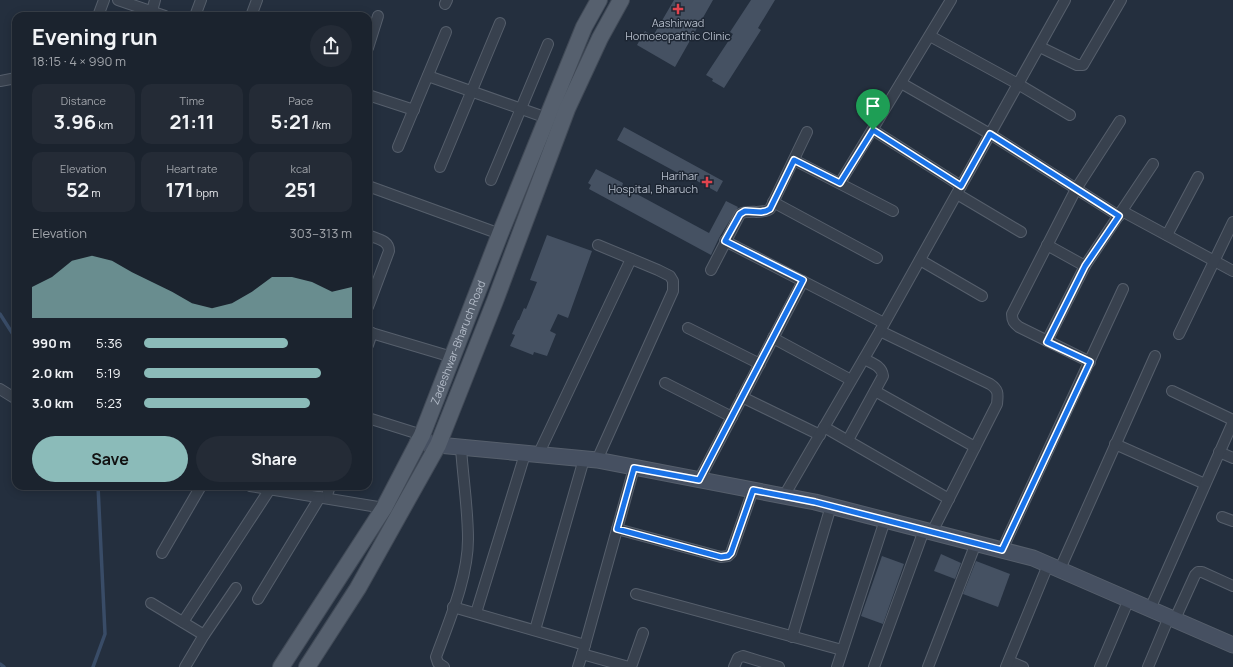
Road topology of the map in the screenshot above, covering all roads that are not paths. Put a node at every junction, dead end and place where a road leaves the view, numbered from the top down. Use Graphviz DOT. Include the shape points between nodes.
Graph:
graph roads {
  1 [pos="104,0"];
  2 [pos="118,0"];
  3 [pos="155,0"];
  4 [pos="201,0"];
  5 [pos="257,0"];
  6 [pos="599,0"];
  7 [pos="621,0"];
  8 [pos="951,0"];
  9 [pos="1065,0"];
  10 [pos="1121,0"];
  11 [pos="100,12"];
  12 [pos="152,12"];
  13 [pos="196,12"];
  14 [pos="254,12"];
  15 [pos="378,16"];
  16 [pos="500,23"];
  17 [pos="446,32"];
  18 [pos="372,35"];
  19 [pos="930,36"];
  20 [pos="548,44"];
  21 [pos="1040,46"];
  22 [pos="428,76"];
  23 [pos="12,79"];
  24 [pos="0,81"];
  25 [pos="901,82"];
  26 [pos="1018,84"];
  27 [pos="472,91"];
  28 [pos="372,96"];
  29 [pos="521,108"];
  30 [pos="414,110"];
  31 [pos="1070,115"];
  32 [pos="547,118"];
  33 [pos="1120,122"];
  34 [pos="873,130"];
  35 [pos="807,132"];
  36 [pos="990,134"];
  37 [pos="398,147"];
  38 [pos="794,160"];
  39 [pos="1153,164"];
  40 [pos="440,166"];
  41 [pos="1198,177"];
  42 [pos="491,180"];
  43 [pos="840,183"];
  44 [pos="372,187"];
  45 [pos="1076,189"];
  46 [pos="959,190"];
  47 [pos="773,202"];
  48 [pos="893,211"];
  49 [pos="1121,214"];
  50 [pos="1233,222"];
  51 [pos="1021,232"];
  52 [pos="500,234"];
  53 [pos="1166,235"];
  54 [pos="372,237"];
  55 [pos="725,241"];
  56 [pos="1047,244"];
  57 [pos="598,245"];
  58 [pos="877,258"];
  59 [pos="631,259"];
  60 [pos="920,260"];
  61 [pos="1214,261"];
  62 [pos="1085,266"];
  63 [pos="711,270"];
  64 [pos="1233,271"];
  65 [pos="803,280"];
  66 [pos="1123,289"];
  67 [pos="372,296"];
  68 [pos="982,296"];
  69 [pos="882,327"];
  70 [pos="688,328"];
  71 [pos="372,333"];
  72 [pos="1179,334"];
  73 [pos="773,338"];
  74 [pos="1047,342"];
  75 [pos="1155,356"];
  76 [pos="452,357"];
  77 [pos="864,359"];
  78 [pos="1090,362"];
  79 [pos="760,364"];
  80 [pos="851,380"];
  81 [pos="665,383"];
  82 [pos="0,389"];
  83 [pos="875,391"];
  84 [pos="1172,391"];
  85 [pos="12,396"];
  86 [pos="742,397"];
  87 [pos="732,417"];
  88 [pos="372,420"];
  89 [pos="1233,421"];
  90 [pos="822,431"];
  91 [pos="420,438"];
  92 [pos="848,440"];
  93 [pos="1115,444"];
  94 [pos="438,445"];
  95 [pos="975,447"];
  96 [pos="461,448"];
  97 [pos="1219,452"];
  98 [pos="531,454"];
  99 [pos="1233,458"];
  100 [pos="590,460"];
  101 [pos="634,468"];
  102 [pos="699,480"];
  103 [pos="1205,484"];
  104 [pos="199,490"];
  105 [pos="269,490"];
  106 [pos="276,490"];
  107 [pos="328,490"];
  108 [pos="753,490"];
  109 [pos="784,496"];
  110 [pos="323,498"];
  111 [pos="949,499"];
  112 [pos="831,506"];
  113 [pos="384,508"];
  114 [pos="1222,517"];
  115 [pos="885,520"];
  116 [pos="1233,521"];
  117 [pos="617,529"];
  118 [pos="928,531"];
  119 [pos="976,543"];
  120 [pos="1002,550"];
  121 [pos="162,553"];
  122 [pos="1054,567"];
  123 [pos="1233,586"];
  124 [pos="236,588"];
  125 [pos="636,594"];
  126 [pos="258,599"];
  127 [pos="1129,600"];
  128 [pos="151,603"];
  129 [pos="454,607"];
  130 [pos="1150,609"];
  131 [pos="476,614"];
  132 [pos="1172,618"];
  133 [pos="183,622"];
  134 [pos="535,630"];
  135 [pos="643,633"];
  136 [pos="204,635"];
  137 [pos="792,637"];
  138 [pos="1233,645"];
  139 [pos="584,649"];
  140 [pos="842,650"];
  141 [pos="756,664"];
  142 [pos="1007,664"];
  143 [pos="185,667"];
  144 [pos="281,667"];
  145 [pos="307,667"];
  146 [pos="444,667"];
  147 [pos="578,667"];
  148 [pos="630,667"];
  149 [pos="734,667"];
  150 [pos="779,667"];
  151 [pos="836,667"];
  152 [pos="874,667"];
  153 [pos="928,667"];
  154 [pos="1023,667"];
  155 [pos="1100,667"];
  156 [pos="1148,667"];
  1 -- 11 [label="street"];
  2 -- 12 [label="street"];
  3 -- 12 [label="street"];
  4 -- 13 [label="street"];
  5 -- 14 [label="street"];
  6 -- 32 [label="main road, Zadeshwar-Bharuch Road" via="584,27"];
  7 -- 94 [label="main road, Zadeshwar-Bharuch Road" via="567,109"];
  8 -- 19 [label="street"];
  9 -- 21 [label="street"];
  10 -- 21 [label="street" via="1083,65 1077,65"];
  15 -- 18 [label="street"];
  16 -- 27 [label="street"];
  17 -- 22 [label="street"];
  19 -- 25 [label="street"];
  19 -- 26 [label="street"];
  20 -- 29 [label="street"];
  21 -- 26 [label="street"];
  22 -- 27 [label="street"];
  22 -- 30 [label="street"];
  23 -- 24 [label="street"];
  25 -- 34 [label="street"];
  25 -- 36 [label="street"];
  26 -- 31 [label="street"];
  26 -- 36 [label="street"];
  27 -- 29 [label="street"];
  27 -- 40 [label="street"];
  28 -- 30 [label="street"];
  29 -- 32 [label="street"];
  29 -- 42 [label="street"];
  30 -- 37 [label="street"];
  32 -- 52 [label="main road, Zadeshwar-Bharuch Road"];
  33 -- 45 [label="street"];
  34 -- 43 [label="street"];
  34 -- 46 [label="street"];
  35 -- 38 [label="street"];
  36 -- 45 [label="street"];
  36 -- 46 [label="street"];
  38 -- 43 [label="street"];
  38 -- 47 [label="street"];
  39 -- 49 [label="street"];
  41 -- 53 [label="street"];
  43 -- 48 [label="street"];
  44 -- 52 [label="street"];
  45 -- 49 [label="street"];
  45 -- 56 [label="street"];
  46 -- 51 [label="street"];
  46 -- 60 [label="street"];
  47 -- 55 [label="street" via="766,211 745,211 740,214"];
  47 -- 58 [label="street"];
  49 -- 53 [label="street"];
  49 -- 62 [label="street"];
  50 -- 61 [label="street"];
  52 -- 76 [label="main road, Zadeshwar-Bharuch Road"];
  53 -- 61 [label="street"];
  54 -- 67 [label="street" via="386,242 389,246"];
  55 -- 63 [label="street"];
  55 -- 65 [label="street"];
  56 -- 62 [label="street"];
  56 -- 74 [label="street" via="1012,314 1012,320 1018,327"];
  57 -- 59 [label="street"];
  59 -- 98 [label="street"];
  59 -- 100 [label="street" via="670,276 673,281 672,291"];
  60 -- 68 [label="street"];
  60 -- 69 [label="street"];
  61 -- 64 [label="street"];
  61 -- 72 [label="street"];
  62 -- 74 [label="street"];
  65 -- 69 [label="street"];
  65 -- 73 [label="street"];
  66 -- 78 [label="street"];
  69 -- 77 [label="street"];
  69 -- 95 [label="street" via="996,388 997,404"];
  70 -- 79 [label="street"];
  71 -- 76 [label="street"];
  73 -- 79 [label="street"];
  73 -- 80 [label="street"];
  74 -- 78 [label="street"];
  75 -- 93 [label="street"];
  76 -- 91 [label="main road, Zadeshwar-Bharuch Road"];
  77 -- 80 [label="street"];
  77 -- 83 [label="street" via="882,371 883,376"];
  78 -- 120 [label="street"];
  79 -- 86 [label="street"];
  80 -- 90 [label="street"];
  81 -- 87 [label="street"];
  82 -- 85 [label="street"];
  83 -- 92 [label="street"];
  83 -- 95 [label="street"];
  84 -- 89 [label="street"];
  86 -- 87 [label="street"];
  86 -- 90 [label="street"];
  87 -- 102 [label="street"];
  88 -- 91 [label="street"];
  89 -- 97 [label="street"];
  90 -- 92 [label="street"];
  90 -- 109 [label="street"];
  91 -- 94 [label="main road"];
  91 -- 113 [label="main road, Zadeshwar-Bharuch Road"];
  92 -- 111 [label="street"];
  93 -- 103 [label="street"];
  93 -- 122 [label="street"];
  94 -- 96 [label="main road"];
  94 -- 145 [label="main road, Zadeshwar-Bharuch Road" via="358,588"];
  95 -- 111 [label="street"];
  96 -- 98 [label="main road"];
  96 -- 129 [label="street" via="468,540"];
  97 -- 99 [label="street"];
  97 -- 103 [label="street"];
  98 -- 100 [label="main road"];
  98 -- 131 [label="street"];
  100 -- 101 [label="main road"];
  100 -- 134 [label="street"];
  101 -- 102 [label="main road"];
  101 -- 117 [label="street"];
  102 -- 108 [label="main road"];
  103 -- 130 [label="street"];
  104 -- 121 [label="street"];
  105 -- 133 [label="street"];
  106 -- 110 [label="street"];
  107 -- 110 [label="street"];
  108 -- 109 [label="main road"];
  108 -- 117 [label="street" via="728,556 721,557"];
  109 -- 112 [label="main road"];
  110 -- 113 [label="street"];
  110 -- 126 [label="street"];
  111 -- 118 [label="street"];
  112 -- 115 [label="main road"];
  112 -- 137 [label="street"];
  113 -- 144 [label="main road, Zadeshwar-Bharuch Road"];
  114 -- 116 [label="street"];
  115 -- 118 [label="main road"];
  115 -- 140 [label="street"];
  117 -- 139 [label="street"];
  118 -- 119 [label="main road"];
  118 -- 152 [label="street"];
  119 -- 120 [label="main road"];
  119 -- 153 [label="street"];
  120 -- 122 [label="main road" via="1033,558"];
  122 -- 127 [label="main road"];
  122 -- 142 [label="street"];
  123 -- 132 [label="street" via="1198,572"];
  124 -- 136 [label="street"];
  125 -- 137 [label="street"];
  127 -- 130 [label="main road"];
  127 -- 155 [label="street"];
  128 -- 133 [label="street"];
  129 -- 131 [label="street"];
  129 -- 146 [label="street" via="436,657 438,663"];
  130 -- 132 [label="main road"];
  131 -- 134 [label="street"];
  132 -- 138 [label="main road"];
  132 -- 156 [label="street"];
  133 -- 136 [label="street"];
  134 -- 139 [label="street"];
  135 -- 148 [label="street"];
  136 -- 143 [label="street"];
  137 -- 140 [label="street"];
  139 -- 147 [label="street"];
  139 -- 148 [label="street"];
  140 -- 151 [label="street"];
  141 -- 149 [label="street" via="743,656 738,658"];
  141 -- 150 [label="street"];
  142 -- 154 [label="street"];
}
